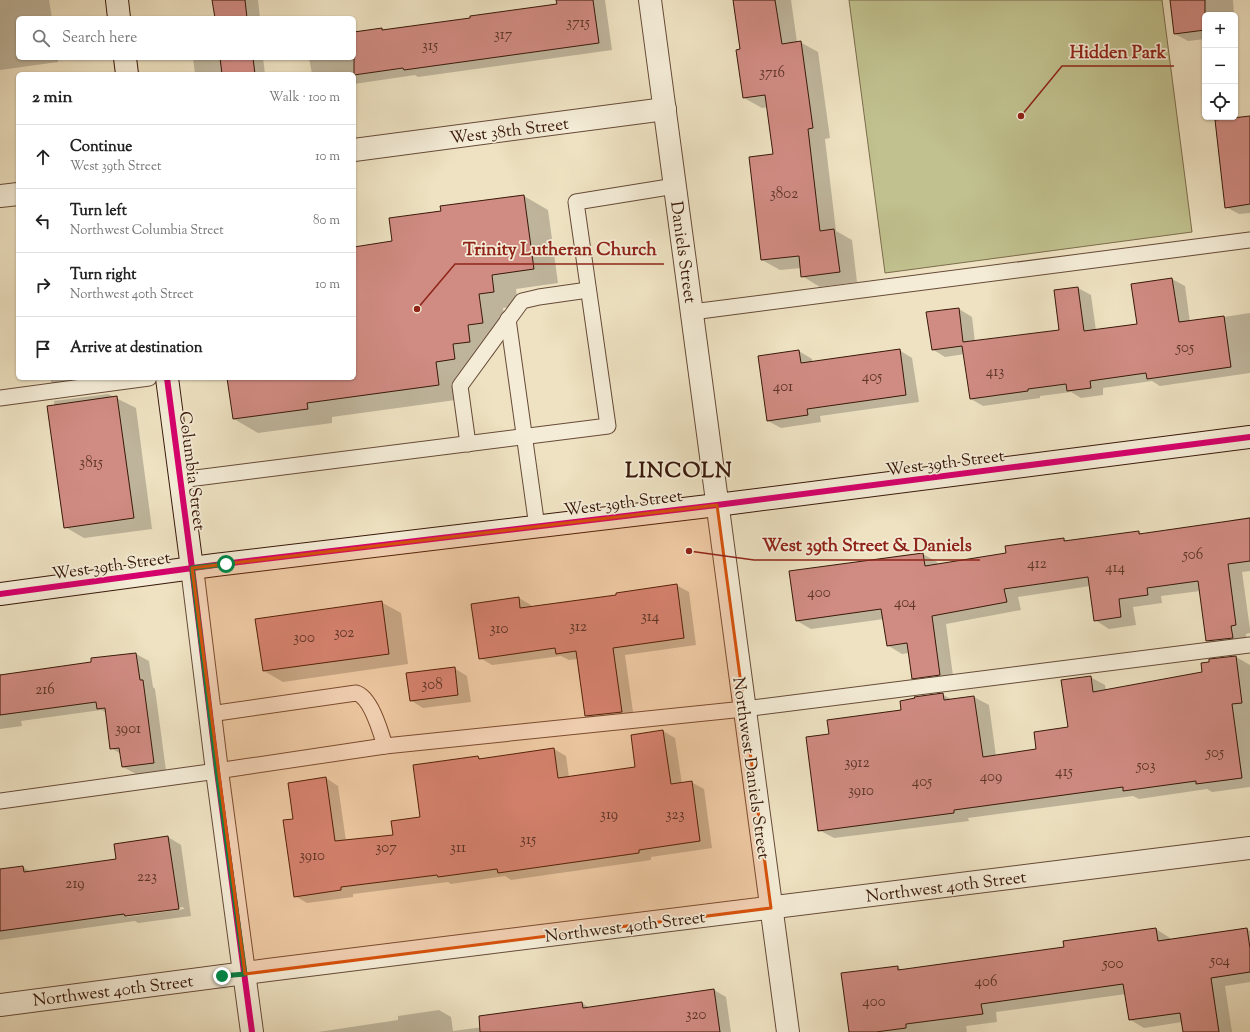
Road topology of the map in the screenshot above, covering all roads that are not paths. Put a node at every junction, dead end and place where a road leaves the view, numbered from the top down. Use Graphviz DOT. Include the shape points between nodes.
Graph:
graph roads {
  1 [pos="117,0"];
  2 [pos="650,0"];
  3 [pos="119,16"];
  4 [pos="124,60"];
  5 [pos="127,72"];
  6 [pos="665,109"];
  7 [pos="356,150"];
  8 [pos="675,186"];
  9 [pos="16,194"];
  10 [pos="0,196"];
  11 [pos="1250,240"];
  12 [pos="588,290"];
  13 [pos="692,312"];
  14 [pos="508,319"];
  15 [pos="134,380"];
  16 [pos="167,380"];
  17 [pos="0,398"];
  18 [pos="525,437"];
  19 [pos="1250,437"];
  20 [pos="468,444"];
  21 [pos="180,480"];
  22 [pos="717,505"];
  23 [pos="537,527"];
  24 [pos="192,568"];
  25 [pos="0,594"];
  26 [pos="1250,646"];
  27 [pos="744,709"];
  28 [pos="210,714"];
  29 [pos="385,746"];
  30 [pos="217,771"];
  31 [pos="0,801"];
  32 [pos="1250,848"];
  33 [pos="771,908"];
  34 [pos="245,974"];
  35 [pos="0,1005"];
  36 [pos="252,1032"];
  37 [pos="788,1032"];
  1 -- 3 [label="street"];
  2 -- 6 [label="street, Daniels Street"];
  4 -- 5 [label="street"];
  6 -- 7 [label="street, West 38th Street"];
  6 -- 8 [label="street, Daniels Street"];
  8 -- 12 [label="lane" via="576,202"];
  8 -- 13 [label="street, Daniels Street"];
  9 -- 10 [label="street"];
  11 -- 13 [label="lane"];
  12 -- 14 [label="lane" via="522,301"];
  12 -- 18 [label="lane" via="608,426"];
  13 -- 22 [label="street, Daniels Street"];
  14 -- 18 [label="lane"];
  14 -- 20 [label="lane" via="460,386"];
  15 -- 17 [label="lane"];
  16 -- 21 [label="street, Columbia Street"];
  18 -- 20 [label="lane"];
  18 -- 23 [label="lane"];
  19 -- 22 [label="street, West 39th Street"];
  20 -- 21 [label="lane"];
  21 -- 24 [label="street, Columbia Street"];
  22 -- 23 [label="street, West 39th Street"];
  22 -- 27 [label="street, Northwest Daniels Street"];
  23 -- 24 [label="street, West 39th Street"];
  24 -- 25 [label="street, West 39th Street"];
  24 -- 28 [label="street, Columbia Street"];
  26 -- 27 [label="lane"];
  27 -- 29 [label="lane"];
  27 -- 33 [label="street, Northwest Daniels Street"];
  28 -- 29 [label="lane" via="356,693 366,700"];
  28 -- 30 [label="street, Columbia Street"];
  29 -- 30 [label="lane"];
  30 -- 31 [label="lane"];
  30 -- 34 [label="street, Columbia Street"];
  32 -- 33 [label="street, Northwest 40th Street"];
  33 -- 34 [label="street, Northwest 40th Street"];
  33 -- 37 [label="street, Northwest Daniels Street"];
  34 -- 35 [label="street, Northwest 40th Street"];
  34 -- 36 [label="street, Columbia Street"];
}
